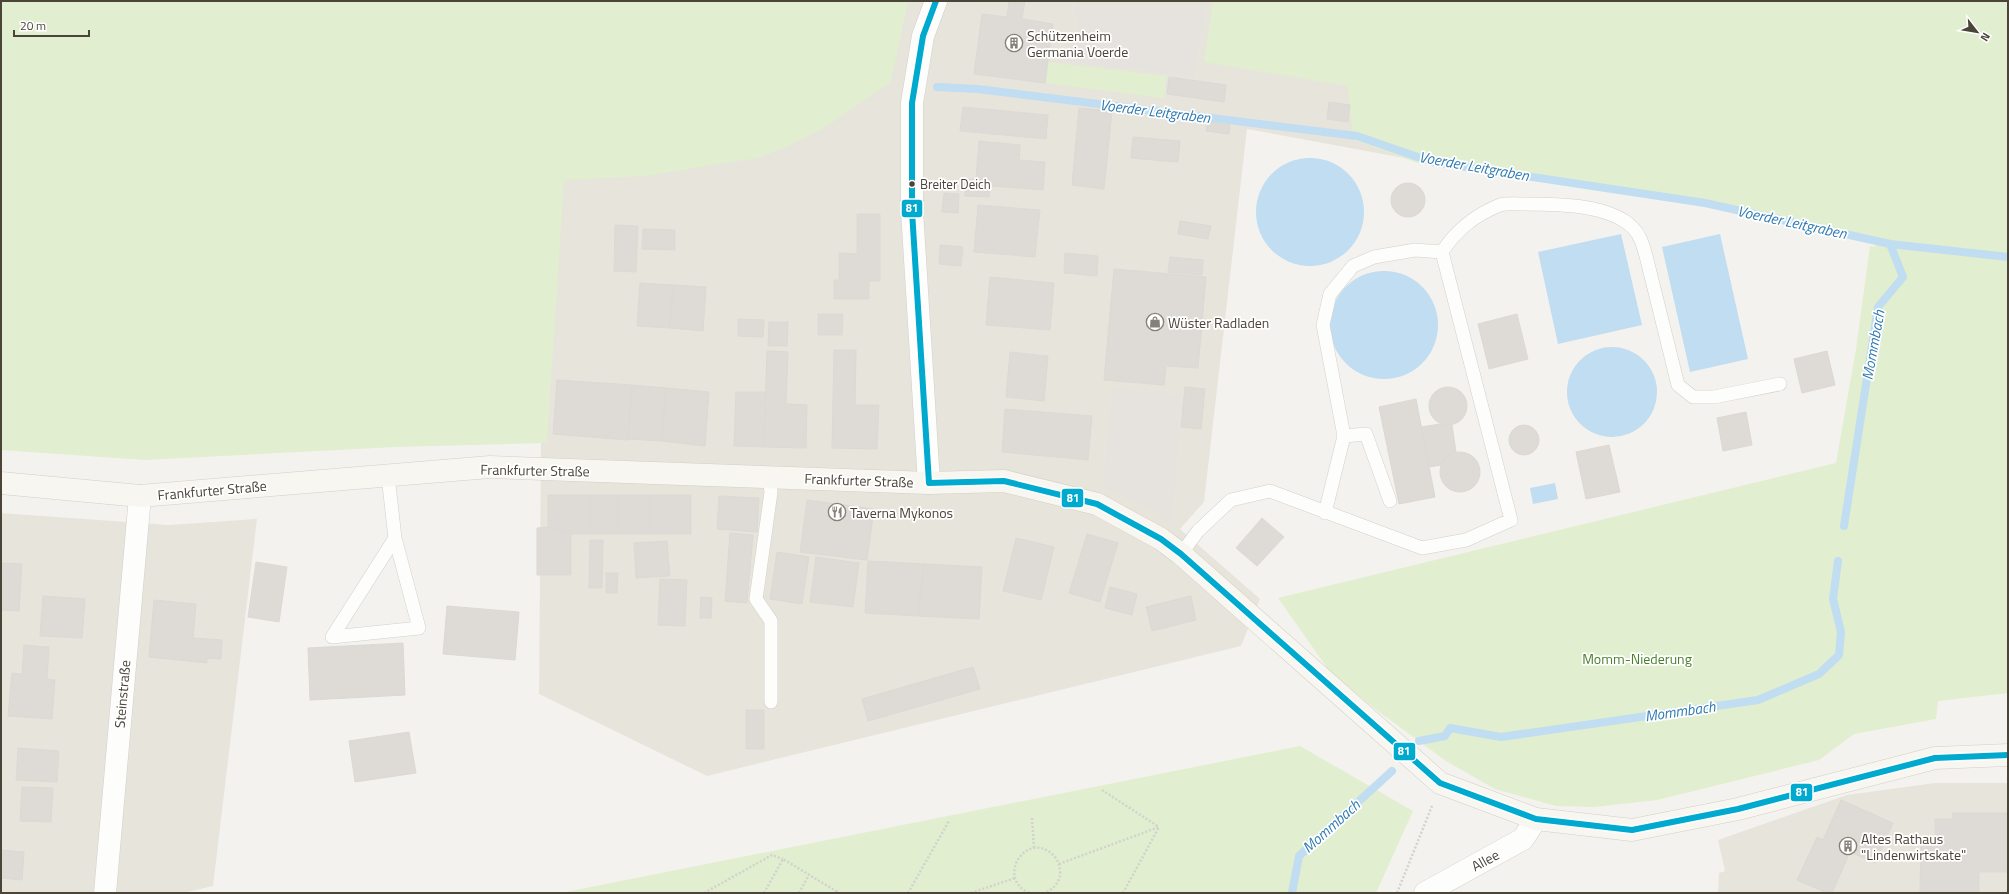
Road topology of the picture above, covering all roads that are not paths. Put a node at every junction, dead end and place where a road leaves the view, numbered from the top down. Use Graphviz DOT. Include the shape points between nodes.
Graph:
graph roads {
  1 [pos="936,1"];
  2 [pos="1442,252"];
  3 [pos="1780,384"];
  4 [pos="1344,436"];
  5 [pos="388,476"];
  6 [pos="769,477"];
  7 [pos="1,483"];
  8 [pos="929,483"];
  9 [pos="140,496"];
  10 [pos="1390,501"];
  11 [pos="1325,513"];
  12 [pos="395,538"];
  13 [pos="1181,554"];
  14 [pos="771,702"];
  15 [pos="2008,755"];
  16 [pos="1536,819"];
  17 [pos="105,893"];
  18 [pos="1425,893"];
  1 -- 8 [label="street" via="924,36 912,103 912,211"];
  2 -- 3 [label="lane" via="1452,236 1471,219 1502,204 1561,204 1606,212 1633,228 1640,238 1678,385 1693,397 1707,397"];
  2 -- 4 [label="lane" via="1415,250 1374,257 1353,266 1330,294 1323,325"];
  2 -- 11 [label="lane" via="1511,520 1466,540 1422,548"];
  4 -- 10 [label="lane" via="1366,434"];
  4 -- 11 [label="lane"];
  5 -- 6 [label="main road, Frankfurter Straße" via="490,468"];
  5 -- 9 [label="main road, Frankfurter Straße"];
  5 -- 12 [label="lane"];
  6 -- 8 [label="main road, Frankfurter Straße"];
  6 -- 14 [label="lane" via="770,492 756,599 770,621"];
  7 -- 9 [label="main road, Frankfurter Straße"];
  8 -- 13 [label="main road, Frankfurter Straße" via="1004,481 1096,504"];
  9 -- 17 [label="street, Steinstraße"];
  11 -- 13 [label="lane" via="1270,492 1230,500 1198,531"];
  12 -- 12 [label="lane" via="419,628 332,637 382,558"];
  13 -- 16 [label="main road, Frankfurter Straße" via="1440,783"];
  15 -- 16 [label="main road, Frankfurter Straße" via="1935,758 1738,809 1632,830"];
  16 -- 18 [label="street, Allee" via="1524,839"];
}
